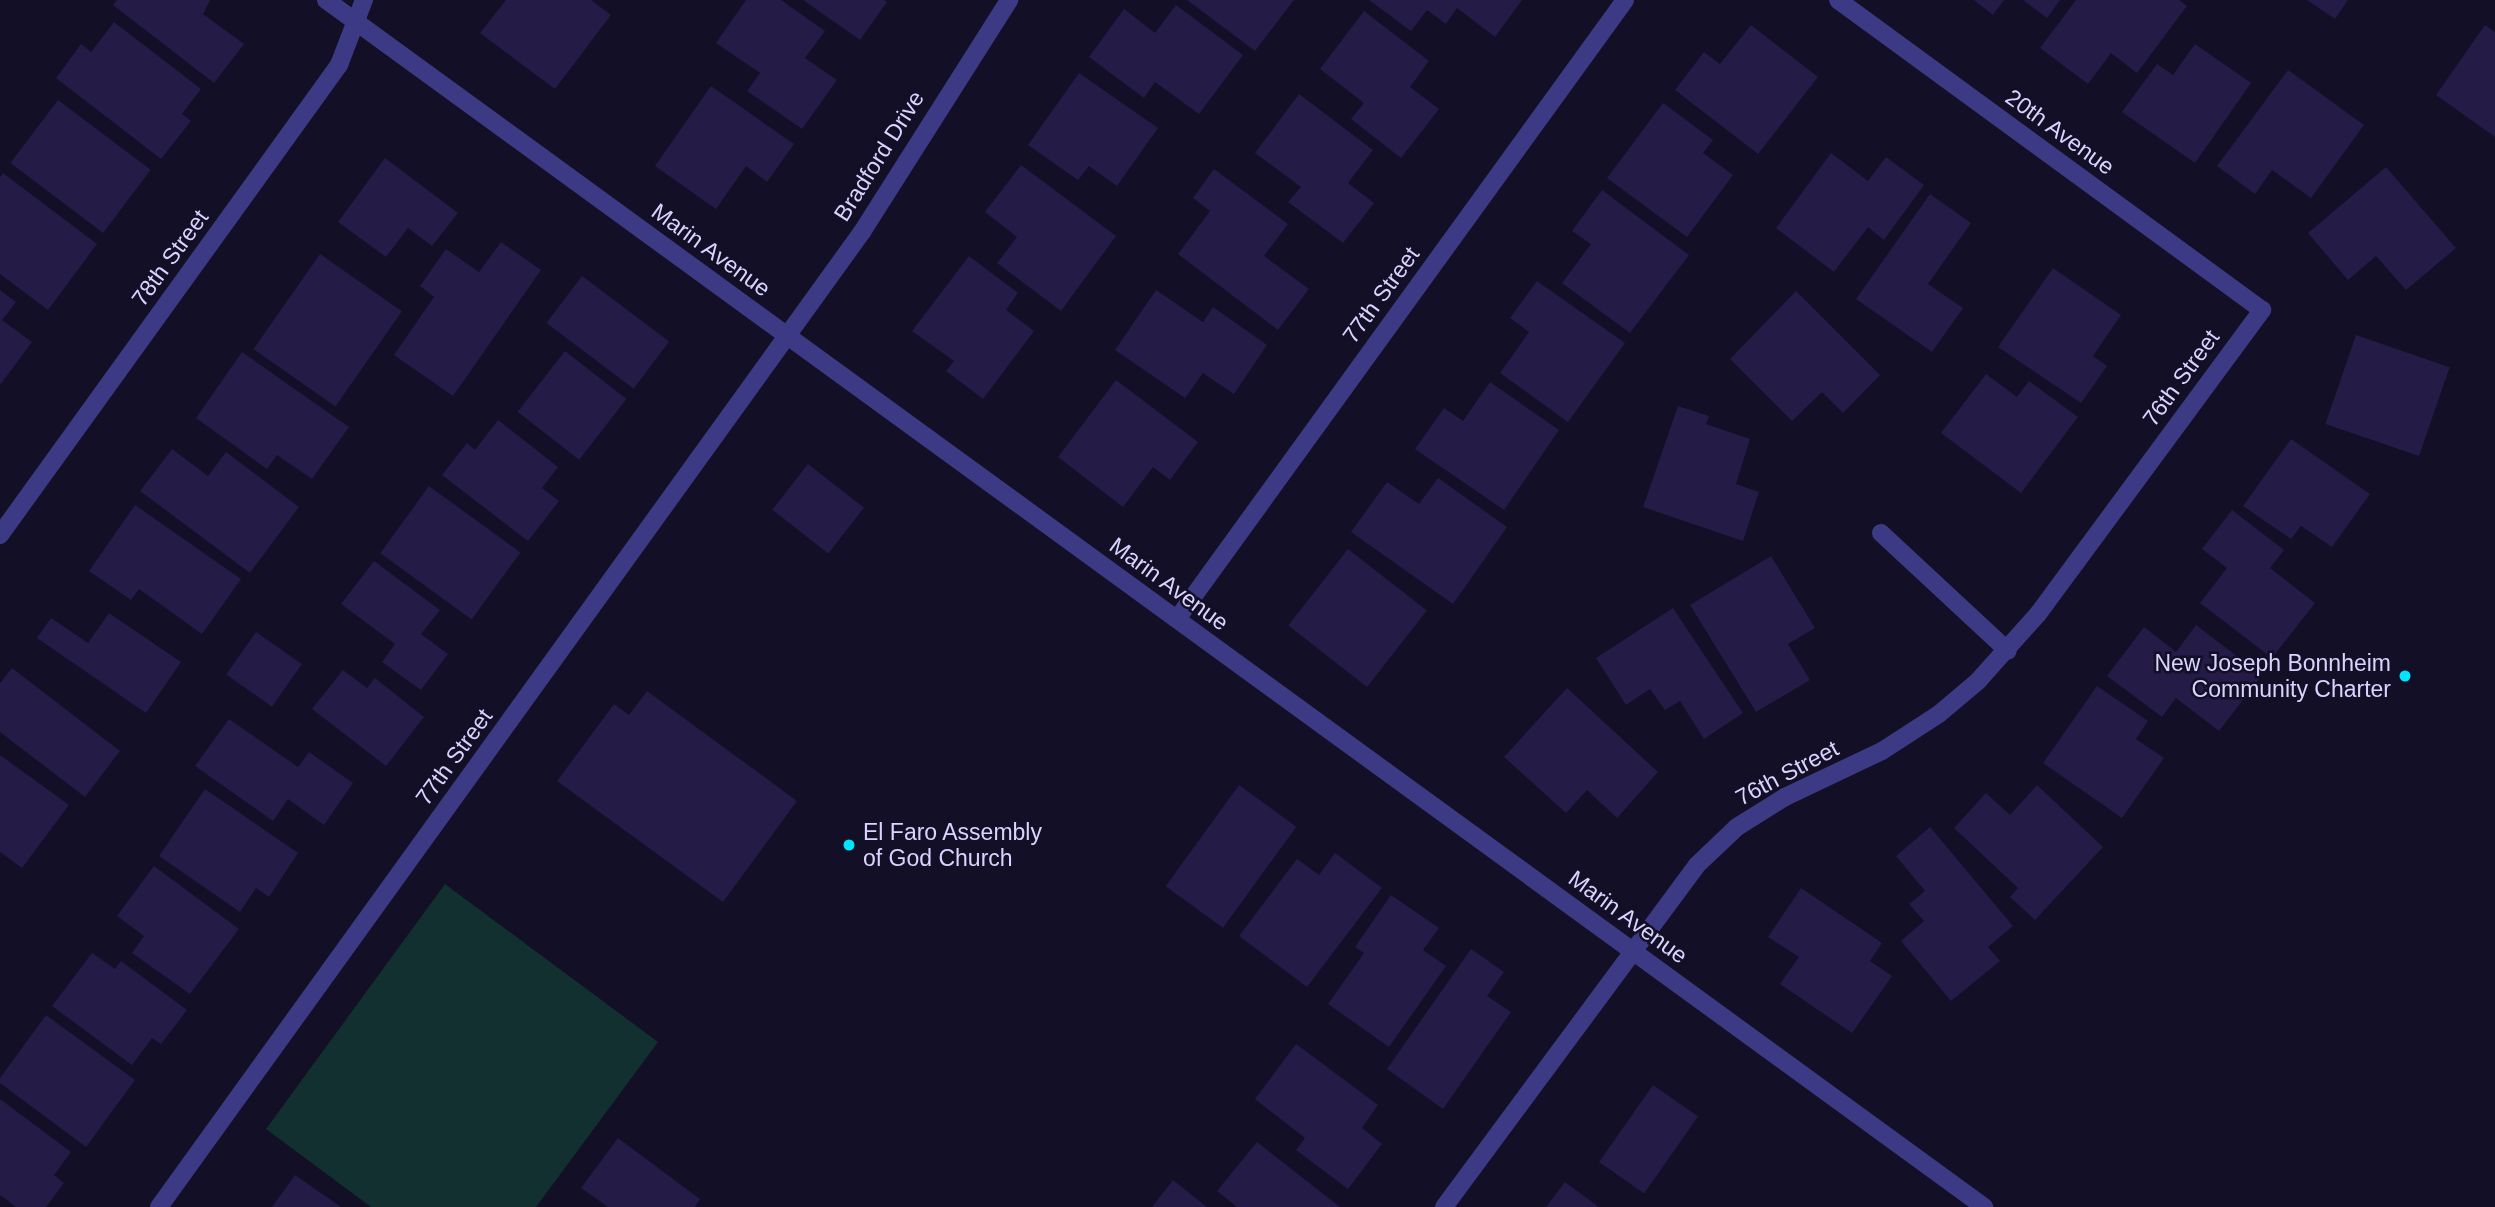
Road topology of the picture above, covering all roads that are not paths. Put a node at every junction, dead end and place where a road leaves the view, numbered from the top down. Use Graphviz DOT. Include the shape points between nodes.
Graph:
graph roads {
  1 [pos="326,0"];
  2 [pos="364,0"];
  3 [pos="1009,0"];
  4 [pos="1625,0"];
  5 [pos="1838,0"];
  6 [pos="355,22"];
  7 [pos="2253,304"];
  8 [pos="788,336"];
  9 [pos="1881,533"];
  10 [pos="0,535"];
  11 [pos="1177,619"];
  12 [pos="2008,651"];
  13 [pos="1632,951"];
  14 [pos="159,1207"];
  15 [pos="1444,1207"];
  16 [pos="1984,1207"];
  1 -- 6 [label="street, Marin Avenue"];
  2 -- 6 [label="street, 78th Street"];
  3 -- 8 [label="street, Bradford Drive" via="862,232"];
  4 -- 11 [label="street, 77th Street"];
  5 -- 7 [label="street, 20th Avenue"];
  6 -- 8 [label="street, Marin Avenue"];
  6 -- 10 [label="street, 78th Street" via="339,65"];
  7 -- 12 [label="street, 76th Street" via="2262,310"];
  8 -- 11 [label="street, Marin Avenue"];
  8 -- 14 [label="street, 77th Street"];
  9 -- 12 [label="street"];
  11 -- 13 [label="street, Marin Avenue"];
  12 -- 13 [label="street, 76th Street" via="1939,714 1882,751 1785,797 1737,827 1697,865"];
  13 -- 15 [label="street, 76th Street"];
  13 -- 16 [label="street, Marin Avenue"];
}
